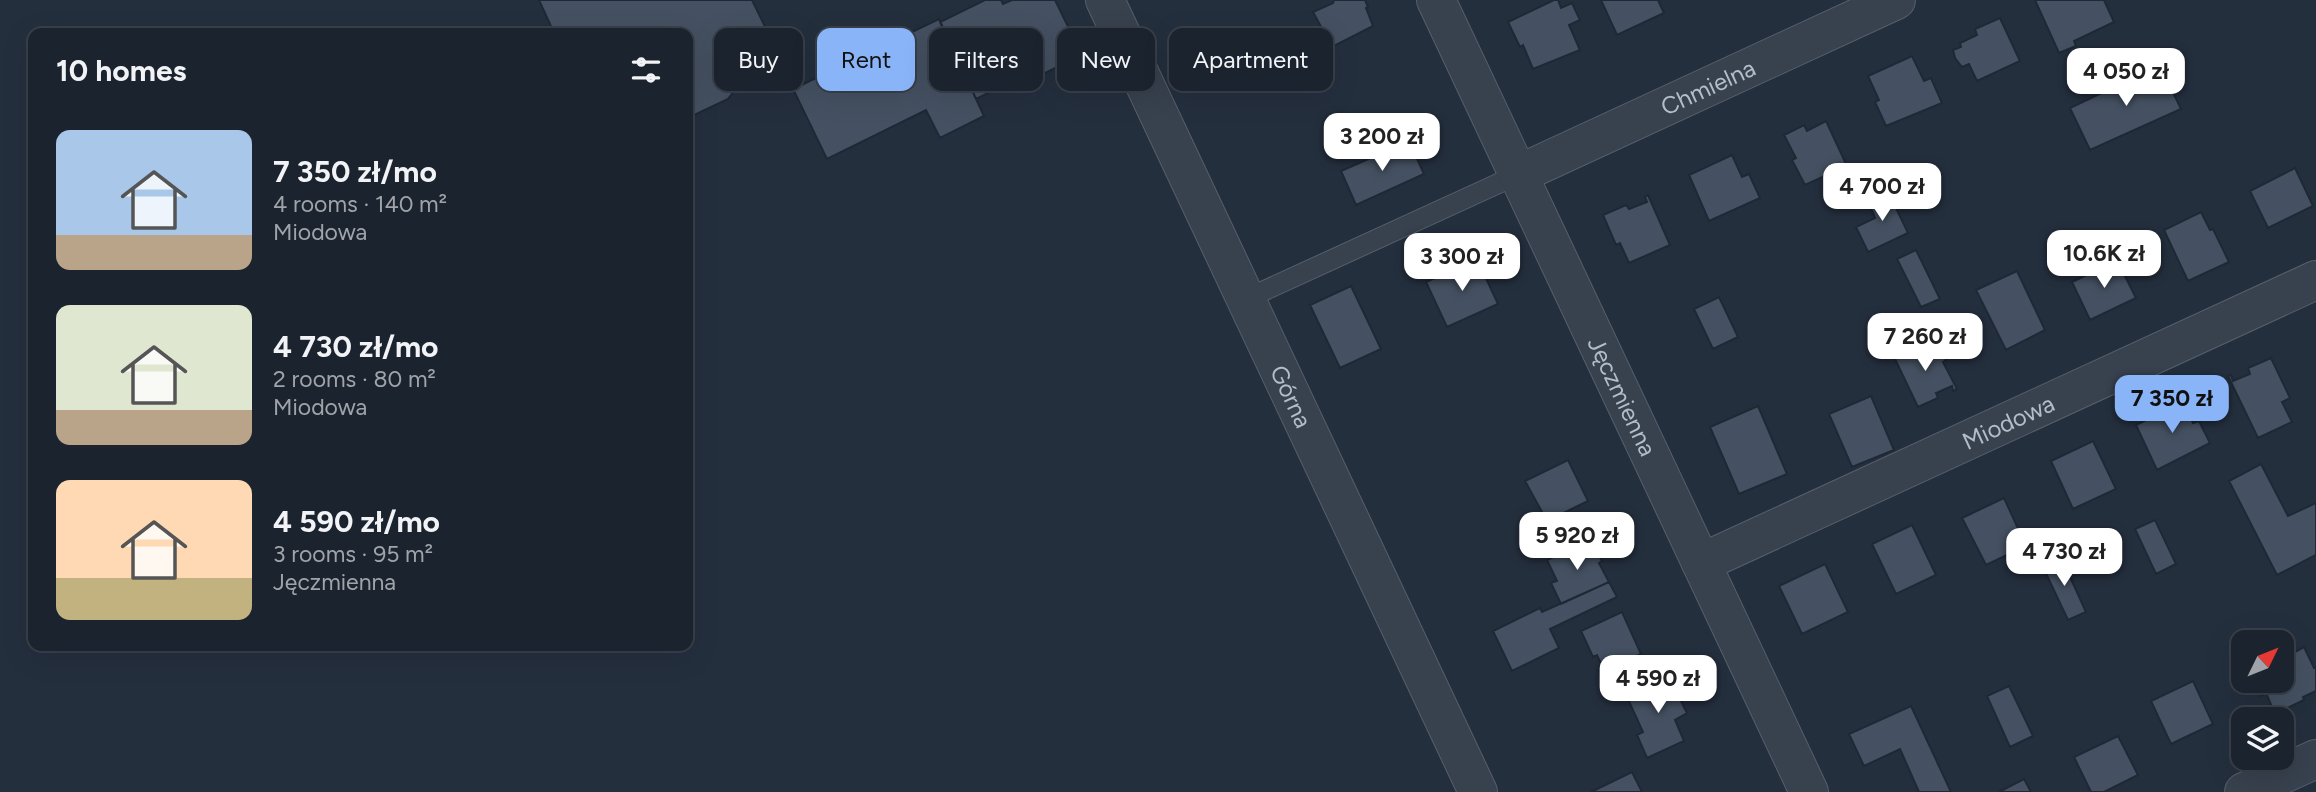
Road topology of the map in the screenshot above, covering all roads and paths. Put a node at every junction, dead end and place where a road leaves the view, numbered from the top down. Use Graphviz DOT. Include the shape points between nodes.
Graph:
graph roads {
  1 [pos="1105,0"];
  2 [pos="1436,0"];
  3 [pos="1896,0"];
  4 [pos="1519,174"];
  5 [pos="2316,280"];
  6 [pos="1246,299"];
  7 [pos="1701,564"];
  8 [pos="2316,759"];
  9 [pos="1478,792"];
  10 [pos="1810,792"];
  11 [pos="2244,792"];
  1 -- 6 [label="street, Górna"];
  2 -- 4 [label="street, Jęczmienna"];
  3 -- 4 [label="street, Chmielna"];
  4 -- 6 [label="lane"];
  4 -- 7 [label="street, Jęczmienna"];
  5 -- 7 [label="street, Miodowa"];
  6 -- 9 [label="street, Górna"];
  7 -- 10 [label="street, Jęczmienna"];
  8 -- 11 [label="street"];
}
